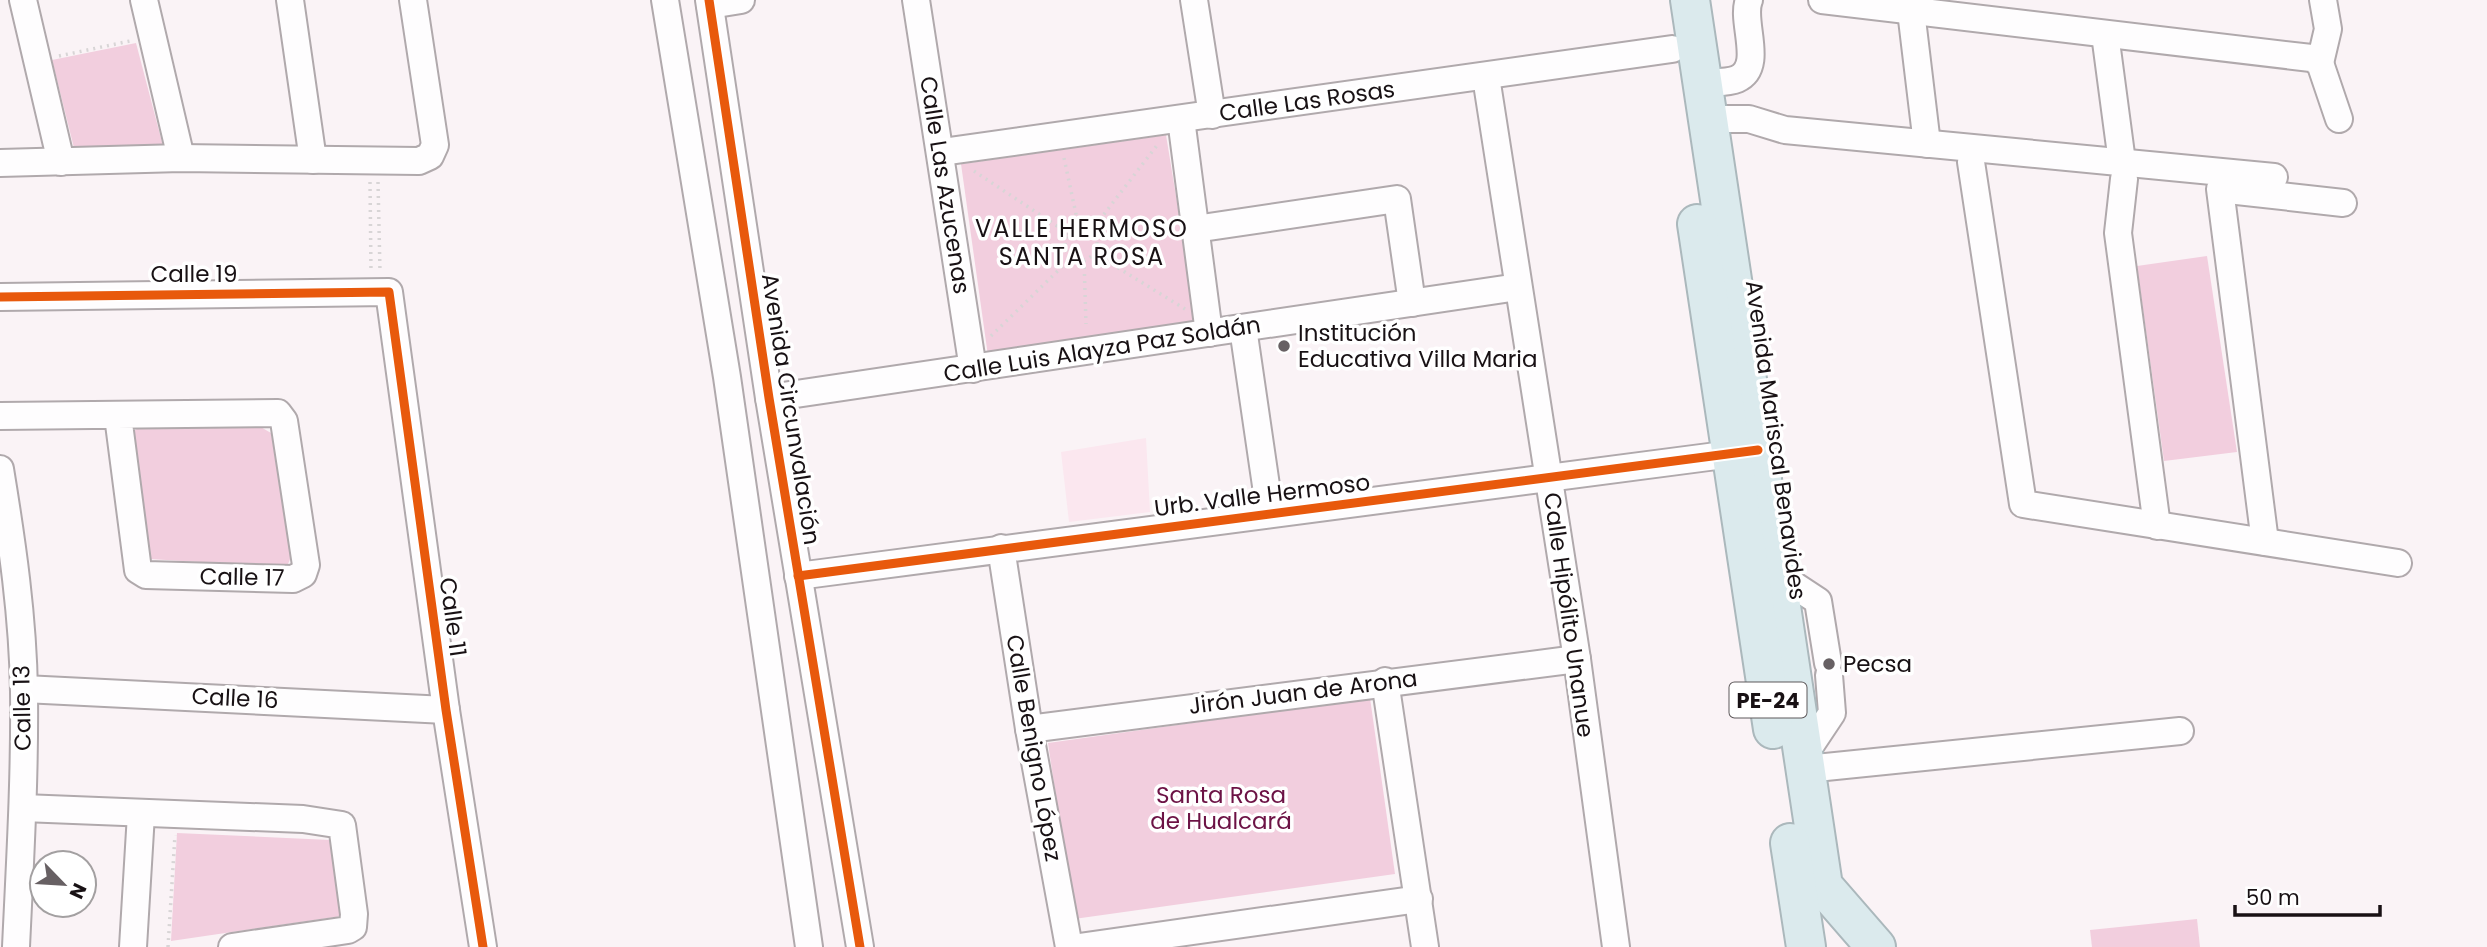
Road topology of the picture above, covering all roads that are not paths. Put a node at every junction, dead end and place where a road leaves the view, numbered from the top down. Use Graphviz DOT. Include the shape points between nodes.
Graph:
graph roads {
  1 [pos="23,0"];
  2 [pos="144,0"];
  3 [pos="290,0"];
  4 [pos="413,0"];
  5 [pos="665,0"];
  6 [pos="741,0"];
  7 [pos="916,0"];
  8 [pos="1194,0"];
  9 [pos="1665,0"];
  10 [pos="1690,0"];
  11 [pos="1749,0"];
  12 [pos="1822,0"];
  13 [pos="2323,0"];
  14 [pos="709,2"];
  15 [pos="1911,11"];
  16 [pos="2105,34"];
  17 [pos="1672,48"];
  18 [pos="2320,63"];
  19 [pos="1486,77"];
  20 [pos="1706,101"];
  21 [pos="1212,115"];
  22 [pos="1181,119"];
  23 [pos="2339,119"];
  24 [pos="1888,140"];
  25 [pos="1927,144"];
  26 [pos="181,158"];
  27 [pos="953,159"];
  28 [pos="313,160"];
  29 [pos="61,162"];
  30 [pos="1971,162"];
  31 [pos="0,163"];
  32 [pos="2123,170"];
  33 [pos="2274,177"];
  34 [pos="2220,189"];
  35 [pos="2343,203"];
  36 [pos="1195,229"];
  37 [pos="745,237"];
  38 [pos="706,240"];
  39 [pos="1518,286"];
  40 [pos="380,292"];
  41 [pos="0,297"];
  42 [pos="1412,303"];
  43 [pos="1243,328"];
  44 [pos="1209,333"];
  45 [pos="972,369"];
  46 [pos="765,370"];
  47 [pos="727,377"];
  48 [pos="769,398"];
  49 [pos="0,416"];
  50 [pos="118,416"];
  51 [pos="1744,452"];
  52 [pos="0,469"];
  53 [pos="1549,478"];
  54 [pos="1270,513"];
  55 [pos="2157,526"];
  56 [pos="2265,542"];
  57 [pos="1001,548"];
  58 [pos="2398,563"];
  59 [pos="1777,574"];
  60 [pos="798,576"];
  61 [pos="1577,659"];
  62 [pos="1385,681"];
  63 [pos="24,689"];
  64 [pos="446,710"];
  65 [pos="1028,729"];
  66 [pos="2180,731"];
  67 [pos="1805,762"];
  68 [pos="23,808"];
  69 [pos="141,814"];
  70 [pos="1419,899"];
  71 [pos="1864,934"];
  72 [pos="1806,945"];
  73 [pos="16,947"];
  74 [pos="133,947"];
  75 [pos="232,947"];
  76 [pos="483,947"];
  77 [pos="809,947"];
  78 [pos="860,947"];
  79 [pos="1069,947"];
  80 [pos="1079,947"];
  81 [pos="1425,947"];
  82 [pos="1616,947"];
  1 -- 29 [label="street"];
  2 -- 26 [label="street"];
  3 -- 28 [label="street"];
  4 -- 28 [label="street" via="435,145 430,156 419,161"];
  5 -- 38 [label="street"];
  6 -- 14 [label="street"];
  7 -- 27 [label="street, Calle Las Azucenas"];
  8 -- 21 [label="street"];
  9 -- 17 [label="highway, Avenida Mariscal Benavides / PE-24"];
  10 -- 20 [label="highway, Avenida Mariscal Benavides / PE-24"];
  11 -- 20 [label="street" via="1745,10 1751,52 1745,73"];
  12 -- 15 [label="street"];
  13 -- 18 [label="street" via="2328,29"];
  14 -- 37 [label="street, Avenida Circunvalación"];
  15 -- 16 [label="street"];
  15 -- 25 [label="street"];
  16 -- 18 [label="street" via="2311,58"];
  16 -- 32 [label="street"];
  17 -- 19 [label="street, Calle Las Rosas"];
  17 -- 51 [label="highway, Avenida Mariscal Benavides / PE-24"];
  18 -- 23 [label="street"];
  19 -- 21 [label="street, Calle Las Rosas"];
  19 -- 39 [label="street, Calle Hipólito Unanue"];
  20 -- 24 [label="street" via="1736,117 1785,130"];
  20 -- 51 [label="highway, Avenida Mariscal Benavides / PE-24"];
  21 -- 22 [label="street, Calle Las Rosas"];
  22 -- 27 [label="street, Calle Las Rosas"];
  22 -- 36 [label="street"];
  24 -- 25 [label="street"];
  24 -- 30 [label="street" via="1904,151"];
  25 -- 32 [label="street"];
  26 -- 28 [label="street"];
  26 -- 29 [label="street"];
  27 -- 45 [label="street, Calle Las Azucenas"];
  29 -- 31 [label="street"];
  30 -- 32 [label="street"];
  30 -- 55 [label="street" via="2022,504"];
  32 -- 33 [label="street"];
  32 -- 34 [label="street"];
  32 -- 55 [label="street" via="2118,233"];
  34 -- 35 [label="street"];
  34 -- 56 [label="street"];
  36 -- 42 [label="street" via="1397,199"];
  36 -- 44 [label="street"];
  37 -- 38 [label="street"];
  37 -- 46 [label="street, Avenida Circunvalación"];
  38 -- 47 [label="street"];
  39 -- 42 [label="street, Calle Luis Alayza Paz Soldán"];
  39 -- 53 [label="street, Calle Hipólito Unanue"];
  40 -- 41 [label="street, Calle 19"];
  40 -- 64 [label="street, Calle 11"];
  42 -- 43 [label="street, Calle Luis Alayza Paz Soldán"];
  43 -- 44 [label="street, Calle Luis Alayza Paz Soldán"];
  43 -- 54 [label="street"];
  44 -- 45 [label="street, Calle Luis Alayza Paz Soldán"];
  45 -- 48 [label="street, Calle Luis Alayza Paz Soldán"];
  46 -- 47 [label="street"];
  46 -- 48 [label="street, Avenida Circunvalación"];
  47 -- 77 [label="street"];
  48 -- 60 [label="street, Avenida Circunvalación"];
  49 -- 50 [label="street, Calle 17"];
  50 -- 50 [label="street, Calle 17" via="278,413 284,421 306,565 303,574 293,579 146,575 138,570"];
  51 -- 53 [label="street, Urb. Valle Hermoso"];
  51 -- 59 [label="highway, Avenida Mariscal Benavides / PE-24"];
  51 -- 72 [label="highway, Avenida Mariscal Benavides / PE-24"];
  52 -- 63 [label="street, Calle 13" via="13,547"];
  53 -- 54 [label="street, Urb. Valle Hermoso"];
  53 -- 61 [label="street, Calle Hipólito Unanue"];
  54 -- 57 [label="street, Urb. Valle Hermoso"];
  55 -- 56 [label="street"];
  56 -- 58 [label="street"];
  57 -- 60 [label="street, Urb. Valle Hermoso"];
  57 -- 65 [label="street, Calle Benigno López"];
  59 -- 67 [label="highway, Avenida Mariscal Benavides / PE-24"];
  59 -- 67 [label="street" via="1818,601 1829,669 1832,713"];
  60 -- 78 [label="street, Avenida Circunvalación"];
  61 -- 62 [label="street, Jirón Juan de Arona"];
  61 -- 82 [label="street, Calle Hipólito Unanue"];
  62 -- 65 [label="street, Jirón Juan de Arona"];
  62 -- 70 [label="street"];
  63 -- 64 [label="street, Calle 16"];
  63 -- 68 [label="street, Calle 13"];
  64 -- 76 [label="street, Calle 11"];
  65 -- 79 [label="street, Calle Benigno López"];
  66 -- 67 [label="street"];
  67 -- 71 [label="highway, Avenida Mariscal Benavides / PE-24" via="1824,886"];
  68 -- 69 [label="street"];
  68 -- 73 [label="street, Calle 13"];
  69 -- 74 [label="street"];
  69 -- 75 [label="street" via="303,819 344,829 353,927"];
  70 -- 80 [label="street"];
  70 -- 81 [label="street"];
  71 -- 72 [label="highway" via="1836,923"];
}
